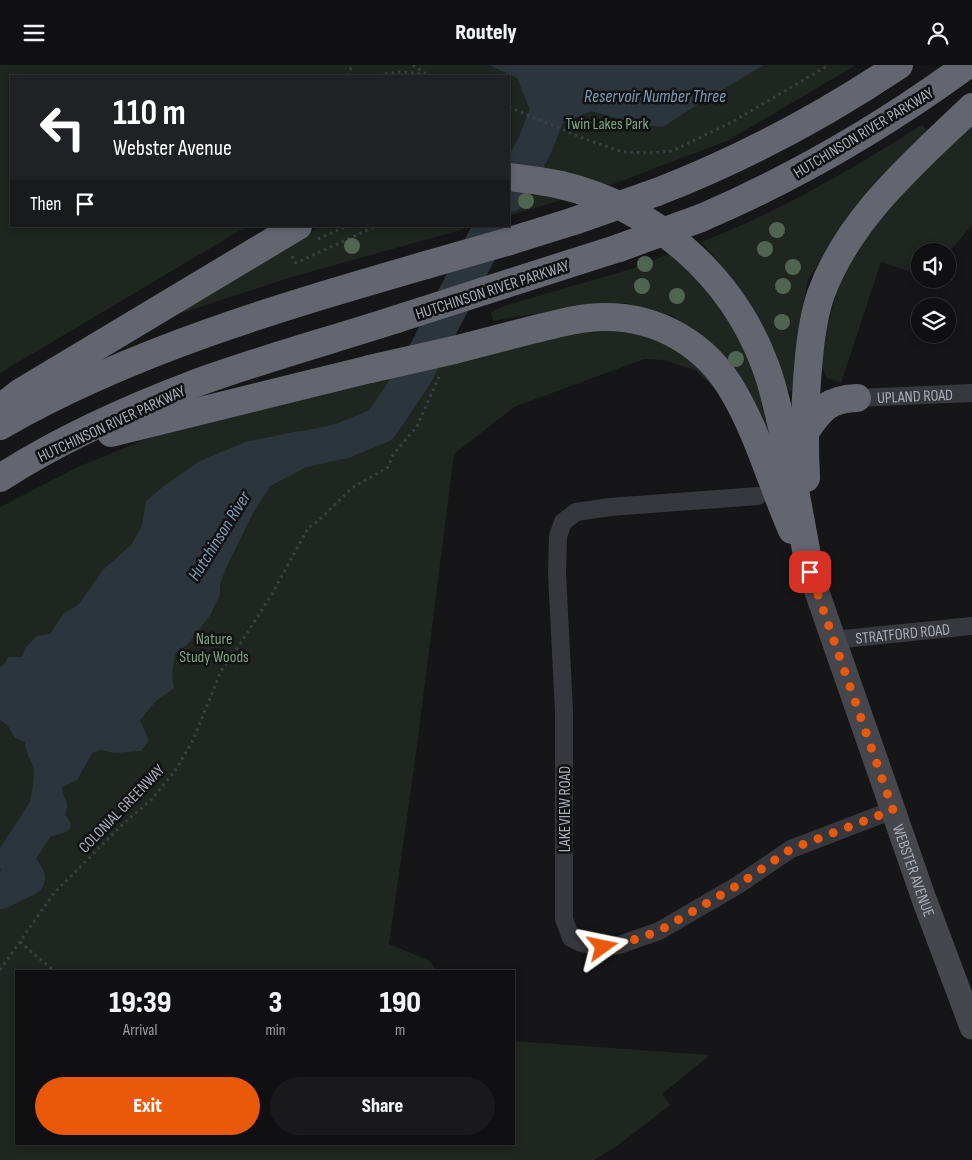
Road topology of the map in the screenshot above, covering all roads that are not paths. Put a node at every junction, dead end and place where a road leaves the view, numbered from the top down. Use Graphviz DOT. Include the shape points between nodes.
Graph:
graph roads {
  1 [pos="899,65"];
  2 [pos="967,65"];
  3 [pos="972,107"];
  4 [pos="519,178"];
  5 [pos="302,239"];
  6 [pos="972,393"];
  7 [pos="858,398"];
  8 [pos="0,408"];
  9 [pos="0,426"];
  10 [pos="805,432"];
  11 [pos="61,444"];
  12 [pos="0,479"];
  13 [pos="758,496"];
  14 [pos="810,572"];
  15 [pos="972,626"];
  16 [pos="833,640"];
  17 [pos="893,810"];
  18 [pos="972,1027"];
  1 -- 9 [label="highway, bridge" via="844,101 779,137 657,192 510,241 227,326 149,354 69,389"];
  2 -- 11 [label="highway, HUTCHINSON RIVER PARKWAY, bridge" via="849,144 701,218 620,248 192,385"];
  3 -- 10 [label="highway" via="880,199 832,269 814,319"];
  4 -- 14 [label="highway" via="583,191 642,218 689,252 728,295 756,343 772,383"];
  5 -- 8 [label="highway" via="21,392"];
  6 -- 7 [label="street, UPLAND ROAD"];
  7 -- 10 [label="highway" via="828,404"];
  10 -- 14 [label="highway"];
  11 -- 12 [label="highway, HUTCHINSON RIVER PARKWAY"];
  11 -- 14 [label="highway, bridge" via="370,369 448,360 560,323 601,317 636,319 681,337 715,366 734,392"];
  13 -- 17 [label="street, LAKEVIEW ROAD" via="610,507 576,512 563,522 558,537 557,575 564,711 564,919 571,938 603,947 659,931 738,885 791,849"];
  14 -- 16 [label="street, WEBSTER AVENUE"];
  15 -- 16 [label="street, STRATFORD ROAD"];
  16 -- 17 [label="street, WEBSTER AVENUE"];
  17 -- 18 [label="street, WEBSTER AVENUE"];
}
